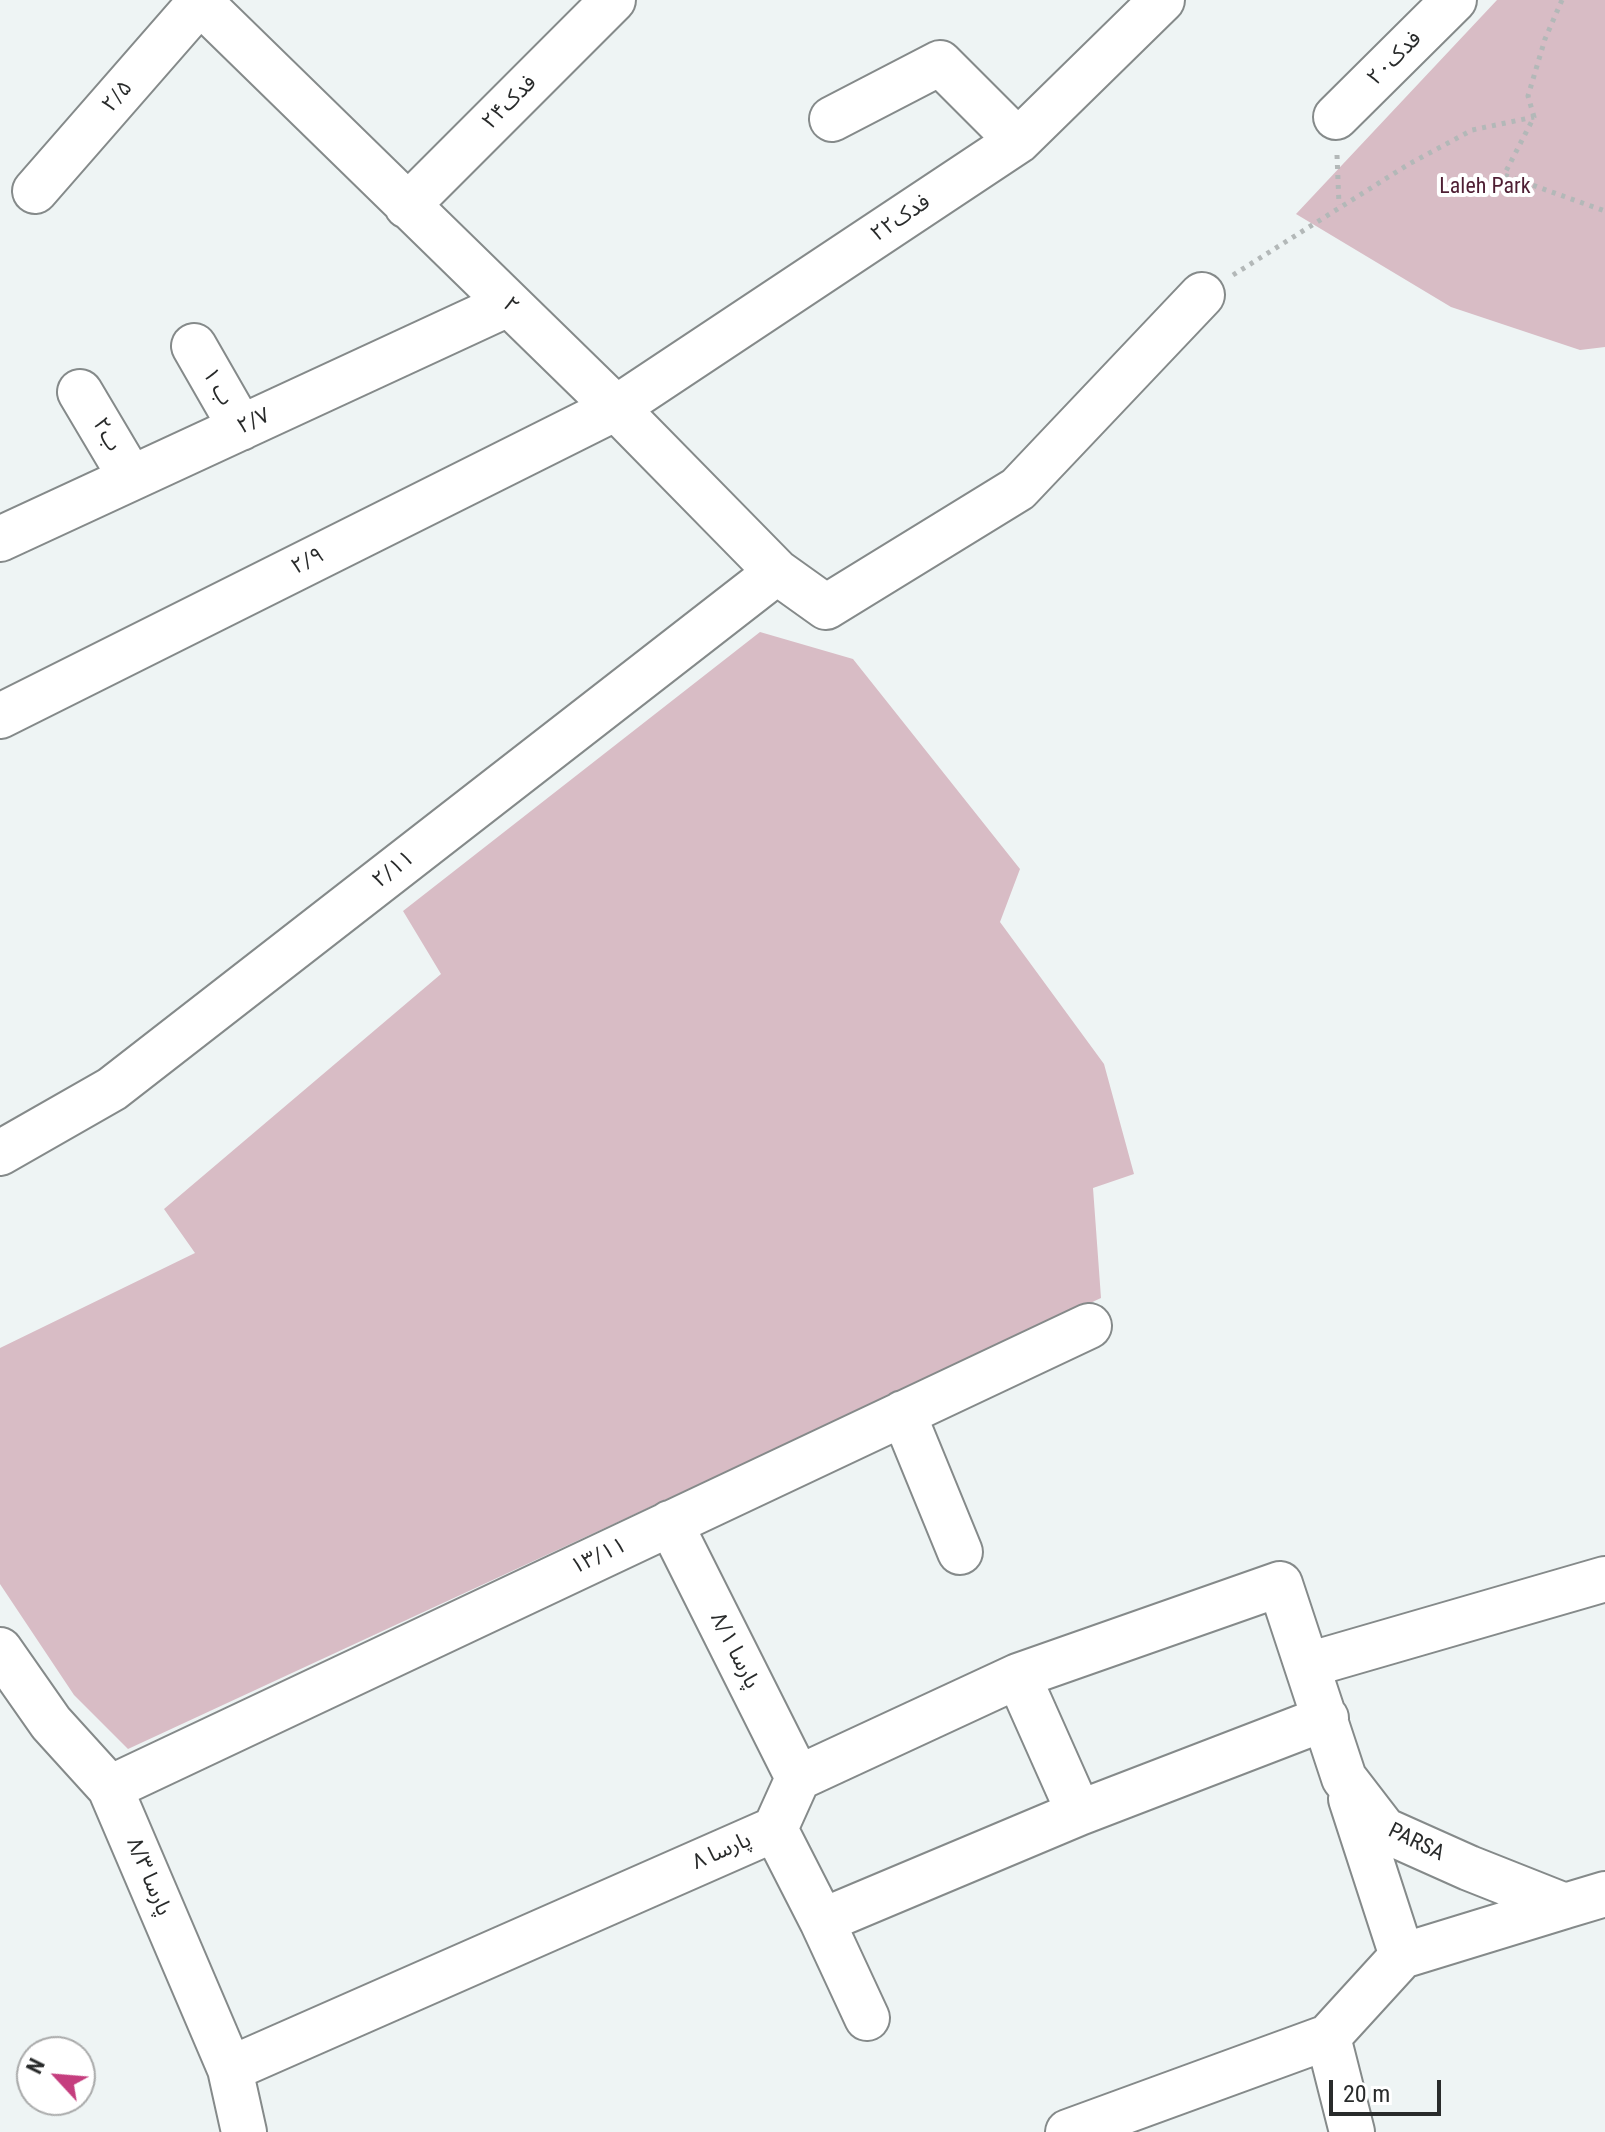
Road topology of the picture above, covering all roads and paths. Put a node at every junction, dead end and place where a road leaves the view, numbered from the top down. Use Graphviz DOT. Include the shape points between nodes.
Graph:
graph roads {
  1 [pos="613,0"];
  2 [pos="1162,0"];
  3 [pos="1454,0"];
  4 [pos="1562,0"];
  5 [pos="199,1"];
  6 [pos="1336,117"];
  7 [pos="1534,117"];
  8 [pos="832,119"];
  9 [pos="1018,141"];
  10 [pos="35,191"];
  11 [pos="407,206"];
  12 [pos="1339,206"];
  13 [pos="1605,211"];
  14 [pos="1202,295"];
  15 [pos="508,304"];
  16 [pos="194,346"];
  17 [pos="80,392"];
  18 [pos="616,408"];
  19 [pos="241,428"];
  20 [pos="131,478"];
  21 [pos="0,539"];
  22 [pos="777,572"];
  23 [pos="0,716"];
  24 [pos="0,1153"];
  25 [pos="1089,1326"];
  26 [pos="903,1413"];
  27 [pos="670,1523"];
  28 [pos="960,1552"];
  29 [pos="1605,1579"];
  30 [pos="0,1650"];
  31 [pos="1308,1665"];
  32 [pos="1018,1676"];
  33 [pos="1326,1718"];
  34 [pos="798,1778"];
  35 [pos="1344,1778"];
  36 [pos="110,1788"];
  37 [pos="1079,1813"];
  38 [pos="775,1829"];
  39 [pos="1585,1900"];
  40 [pos="822,1921"];
  41 [pos="1402,1956"];
  42 [pos="867,2018"];
  43 [pos="1328,2037"];
  44 [pos="230,2069"];
  45 [pos="244,2132"];
  46 [pos="1068,2132"];
  47 [pos="1352,2132"];
  1 -- 11 [label="street, فدک۲۴"];
  2 -- 9 [label="street, فدک۲۲"];
  3 -- 6 [label="street, فدک۲۰"];
  4 -- 7 [label="path" via="1528,96"];
  5 -- 10 [label="street, ۲/۵"];
  5 -- 11 [label="street, ۲"];
  6 -- 12 [label="path"];
  7 -- 12 [label="path" via="1472,130"];
  7 -- 13 [label="path" via="1504,175"];
  8 -- 9 [label="street" via="940,63"];
  9 -- 18 [label="street, فدک۲۲"];
  11 -- 15 [label="street, ۲"];
  12 -- 14 [label="path"];
  14 -- 22 [label="street, ۲" via="1018,489 826,607"];
  15 -- 18 [label="street, ۲"];
  15 -- 19 [label="street, ۲/۷"];
  16 -- 19 [label="street, ۱ ب"];
  17 -- 20 [label="street, ۲ب"];
  18 -- 22 [label="street, ۲"];
  18 -- 23 [label="street, ۲/۹"];
  19 -- 20 [label="street, ۲/۷"];
  20 -- 21 [label="street, ۲/۷"];
  22 -- 24 [label="street, ۲/۱۱" via="112,1089"];
  25 -- 26 [label="street, ۱۳/۱۱"];
  26 -- 27 [label="street, ۱۳/۱۱"];
  26 -- 28 [label="street"];
  27 -- 34 [label="street, ۸/۱ پارسا"];
  27 -- 36 [label="street, ۱۳/۱۱"];
  29 -- 31 [label="street"];
  30 -- 36 [label="street, ۸/۳ پارسا" via="51,1723"];
  31 -- 32 [label="street, PARSA" via="1280,1584"];
  31 -- 33 [label="street, PARSA"];
  32 -- 34 [label="street"];
  32 -- 37 [label="street"];
  33 -- 35 [label="street, PARSA"];
  33 -- 37 [label="street"];
  34 -- 38 [label="street, ۸ پارسا"];
  35 -- 39 [label="street, PARSA" via="1384,1830 1469,1868"];
  35 -- 41 [label="street"];
  36 -- 44 [label="street, ۸/۳ پارسا"];
  37 -- 40 [label="street"];
  38 -- 40 [label="street"];
  38 -- 44 [label="street, ۸ پارسا"];
  39 -- 41 [label="street, PARSA"];
  40 -- 42 [label="street"];
  41 -- 43 [label="street"];
  43 -- 46 [label="street"];
  43 -- 47 [label="street"];
  44 -- 45 [label="street, ۸/۳ پارسا"];
}
